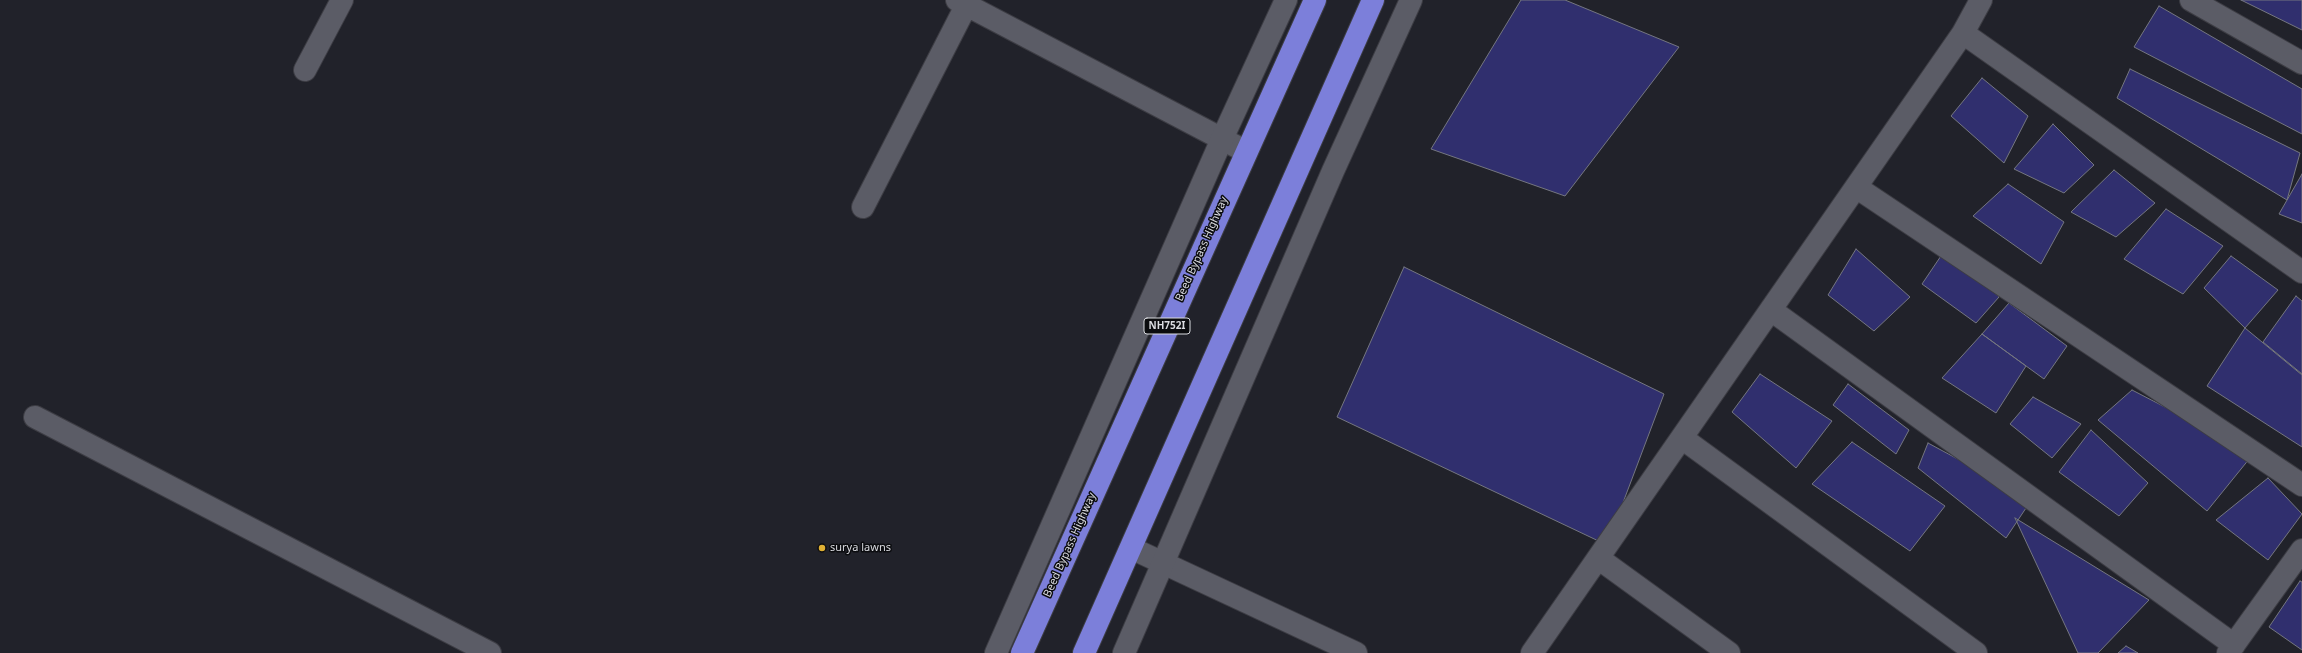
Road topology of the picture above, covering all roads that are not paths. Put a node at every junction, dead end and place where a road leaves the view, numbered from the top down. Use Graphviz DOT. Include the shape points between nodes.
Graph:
graph roads {
  1 [pos="342,0"];
  2 [pos="1286,0"];
  3 [pos="1315,0"];
  4 [pos="1374,0"];
  5 [pos="1411,0"];
  6 [pos="1981,0"];
  7 [pos="2190,0"];
  8 [pos="964,2"];
  9 [pos="1964,33"];
  10 [pos="2302,63"];
  11 [pos="305,70"];
  12 [pos="1222,139"];
  13 [pos="1246,151"];
  14 [pos="1856,187"];
  15 [pos="864,207"];
  16 [pos="2301,270"];
  17 [pos="1771,310"];
  18 [pos="35,417"];
  19 [pos="1682,438"];
  20 [pos="2302,485"];
  21 [pos="1131,548"];
  22 [pos="2302,550"];
  23 [pos="1598,558"];
  24 [pos="1164,564"];
  25 [pos="2231,649"];
  26 [pos="490,653"];
  27 [pos="996,653"];
  28 [pos="1022,653"];
  29 [pos="1084,653"];
  30 [pos="1124,653"];
  31 [pos="1356,653"];
  32 [pos="1532,653"];
  33 [pos="1729,653"];
  34 [pos="1976,653"];
  1 -- 11 [label="street"];
  2 -- 12 [label="street"];
  3 -- 13 [label="highway, Beed Bypass Highway / NH752I"];
  4 -- 21 [label="highway"];
  5 -- 24 [label="street" via="1333,171"];
  6 -- 9 [label="street"];
  7 -- 10 [label="street"];
  8 -- 12 [label="street"];
  8 -- 15 [label="street"];
  9 -- 14 [label="street"];
  9 -- 16 [label="street"];
  12 -- 13 [label="street"];
  12 -- 27 [label="street"];
  13 -- 28 [label="highway, Beed Bypass Highway / NH752I"];
  14 -- 17 [label="street"];
  14 -- 20 [label="street"];
  17 -- 19 [label="street"];
  17 -- 25 [label="street"];
  18 -- 26 [label="street"];
  19 -- 23 [label="street"];
  19 -- 34 [label="street"];
  21 -- 24 [label="street"];
  21 -- 29 [label="highway"];
  22 -- 25 [label="street"];
  23 -- 32 [label="street"];
  23 -- 33 [label="street"];
  24 -- 30 [label="street"];
  24 -- 31 [label="street"];
}
